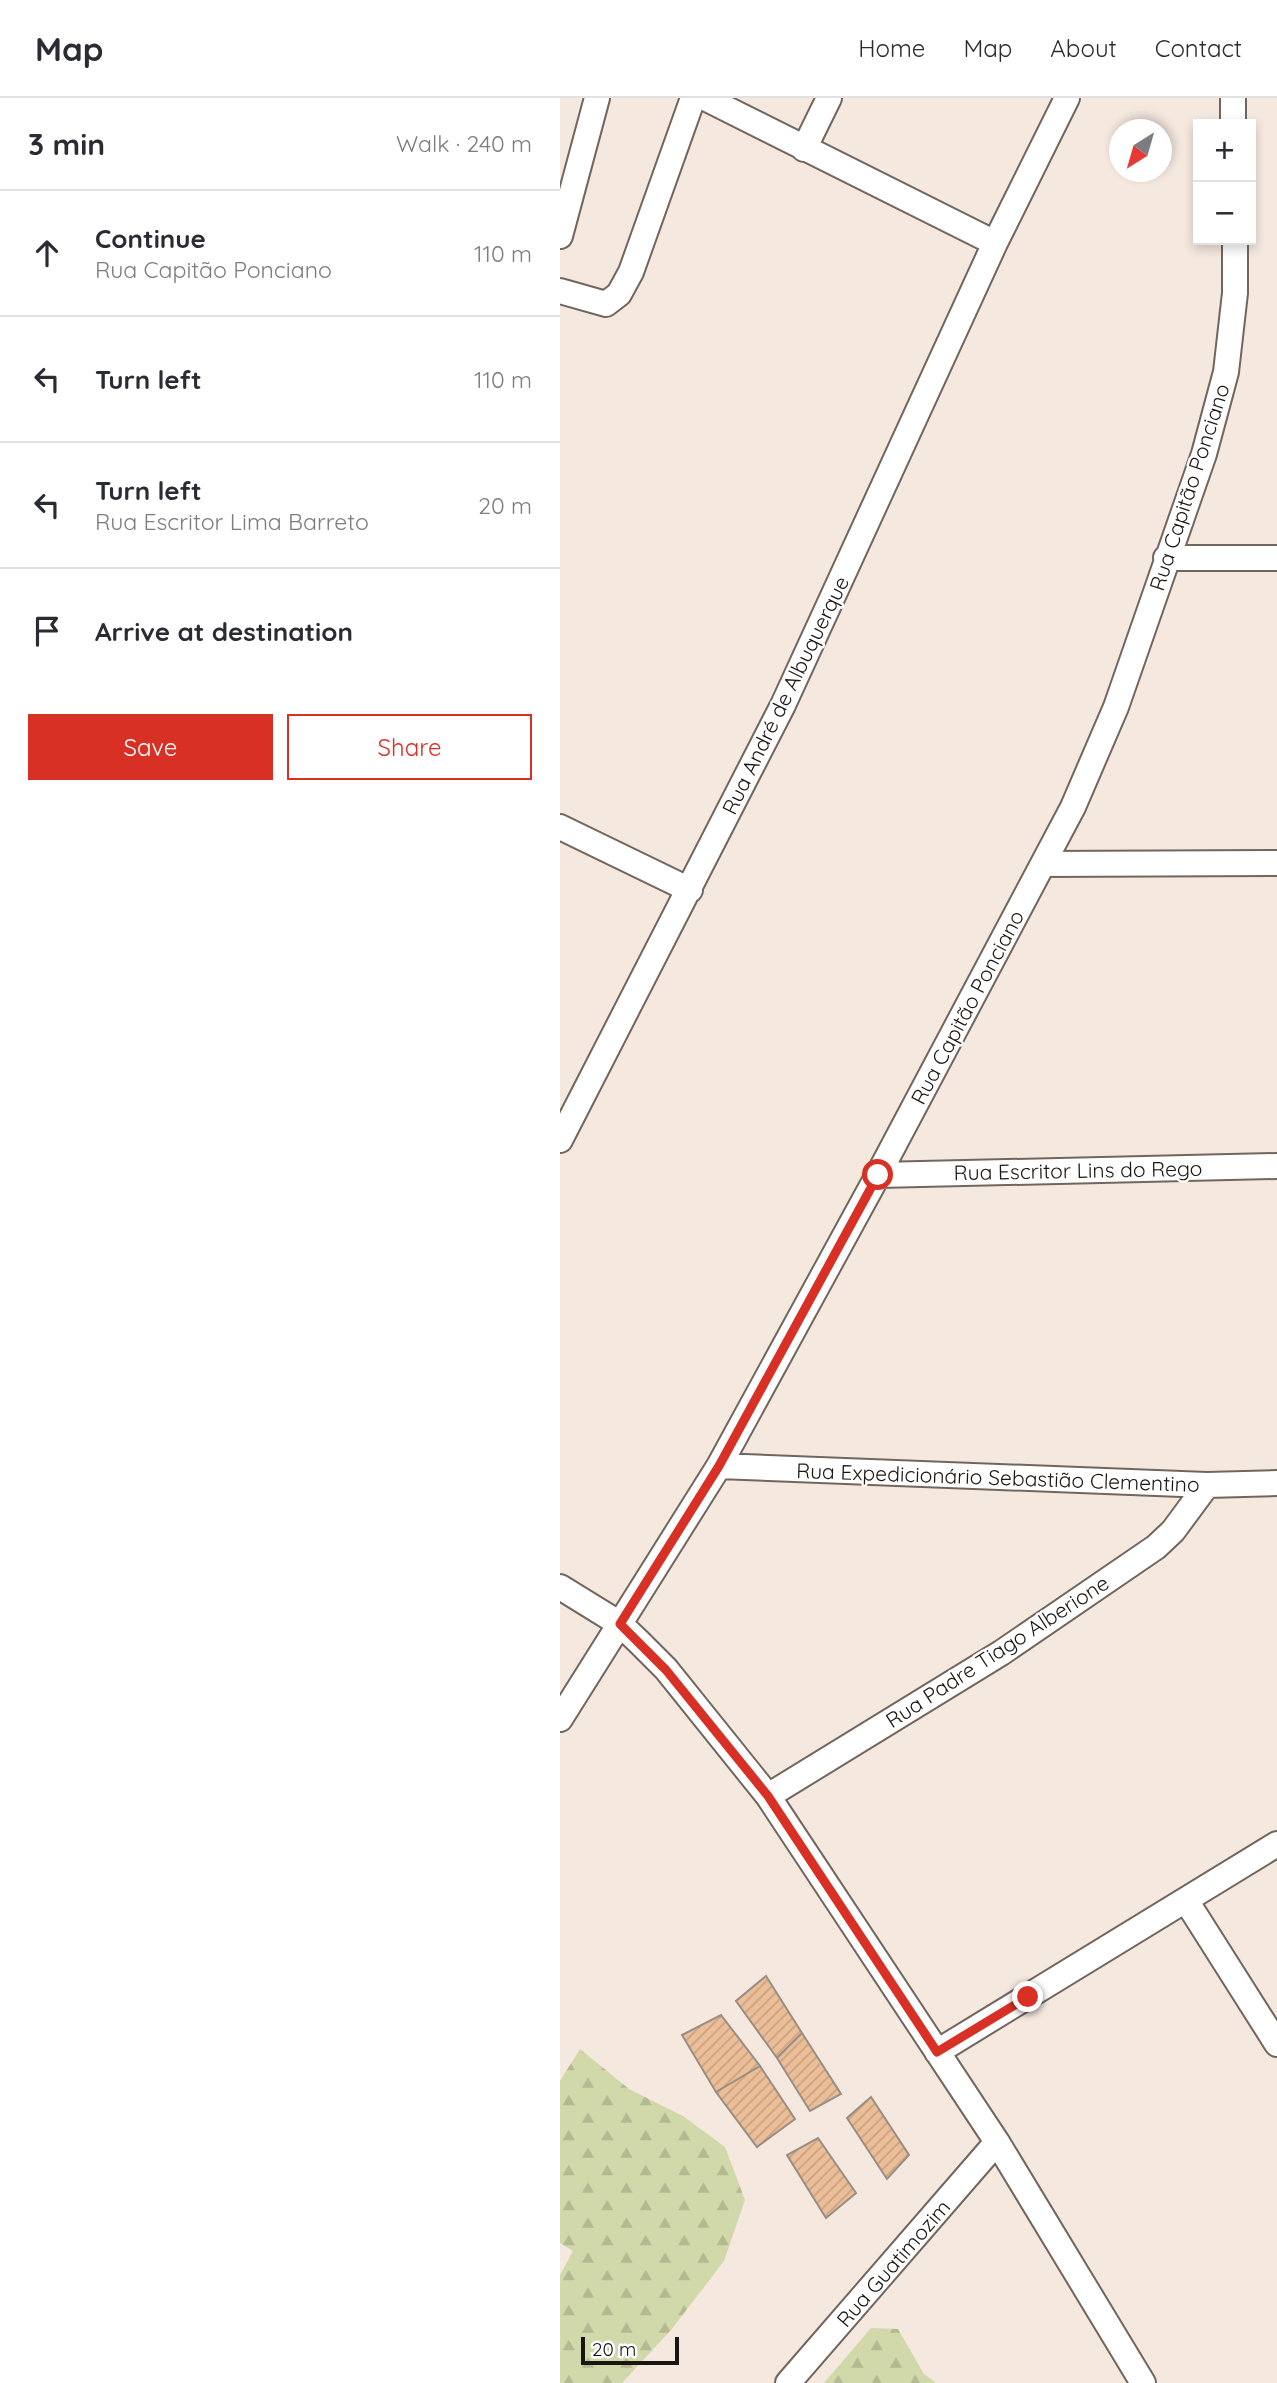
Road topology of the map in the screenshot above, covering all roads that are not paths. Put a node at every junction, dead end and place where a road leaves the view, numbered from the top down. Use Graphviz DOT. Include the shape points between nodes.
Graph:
graph roads {
  1 [pos="597,98"];
  2 [pos="693,98"];
  3 [pos="705,98"];
  4 [pos="829,98"];
  5 [pos="1067,98"];
  6 [pos="1233,98"];
  7 [pos="1233,119"];
  8 [pos="804,149"];
  9 [pos="560,236"];
  10 [pos="995,243"];
  11 [pos="1235,245"];
  12 [pos="560,291"];
  13 [pos="1166,558"];
  14 [pos="1277,558"];
  15 [pos="560,827"];
  16 [pos="1043,863"];
  17 [pos="1277,863"];
  18 [pos="690,890"];
  19 [pos="560,1140"];
  20 [pos="1277,1166"];
  21 [pos="878,1175"];
  22 [pos="719,1466"];
  23 [pos="1277,1483"];
  24 [pos="1207,1485"];
  25 [pos="560,1587"];
  26 [pos="620,1624"];
  27 [pos="560,1719"];
  28 [pos="768,1796"];
  29 [pos="1277,1844"];
  30 [pos="1187,1902"];
  31 [pos="1277,2044"];
  32 [pos="937,2052"];
  33 [pos="997,2142"];
  34 [pos="788,2383"];
  35 [pos="1143,2383"];
  1 -- 9 [label="street"];
  2 -- 12 [label="street" via="619,294 606,304"];
  3 -- 8 [label="street"];
  4 -- 8 [label="street"];
  5 -- 10 [label="street, Rua André de Albuquerque"];
  6 -- 7 [label="street"];
  8 -- 10 [label="street"];
  10 -- 18 [label="street, Rua André de Albuquerque" via="783,705"];
  11 -- 13 [label="street, Rua Capitão Ponciano" via="1226,372 1204,454"];
  13 -- 14 [label="street"];
  13 -- 16 [label="street, Rua Capitão Ponciano" via="1116,707"];
  15 -- 18 [label="street"];
  16 -- 17 [label="street"];
  16 -- 21 [label="street, Rua Capitão Ponciano"];
  18 -- 19 [label="street, Rua André de Albuquerque"];
  20 -- 21 [label="street, Rua Escritor Lins do Rego"];
  21 -- 22 [label="street, Rua Capitão Ponciano"];
  22 -- 24 [label="street, Rua Expedicionário Sebastião Clementino"];
  22 -- 26 [label="street, Rua Capitão Ponciano"];
  23 -- 24 [label="street, Rua Expedicionário Sebastião Clementino"];
  24 -- 28 [label="street, Rua Padre Tiago Alberione" via="1156,1546 1001,1653"];
  25 -- 26 [label="street"];
  26 -- 27 [label="street, Rua Capitão Ponciano"];
  26 -- 28 [label="street" via="666,1670"];
  28 -- 32 [label="street"];
  29 -- 30 [label="street"];
  30 -- 31 [label="street"];
  30 -- 32 [label="street"];
  32 -- 33 [label="street"];
  33 -- 34 [label="street, Rua Guatimozim"];
  33 -- 35 [label="street"];
}
